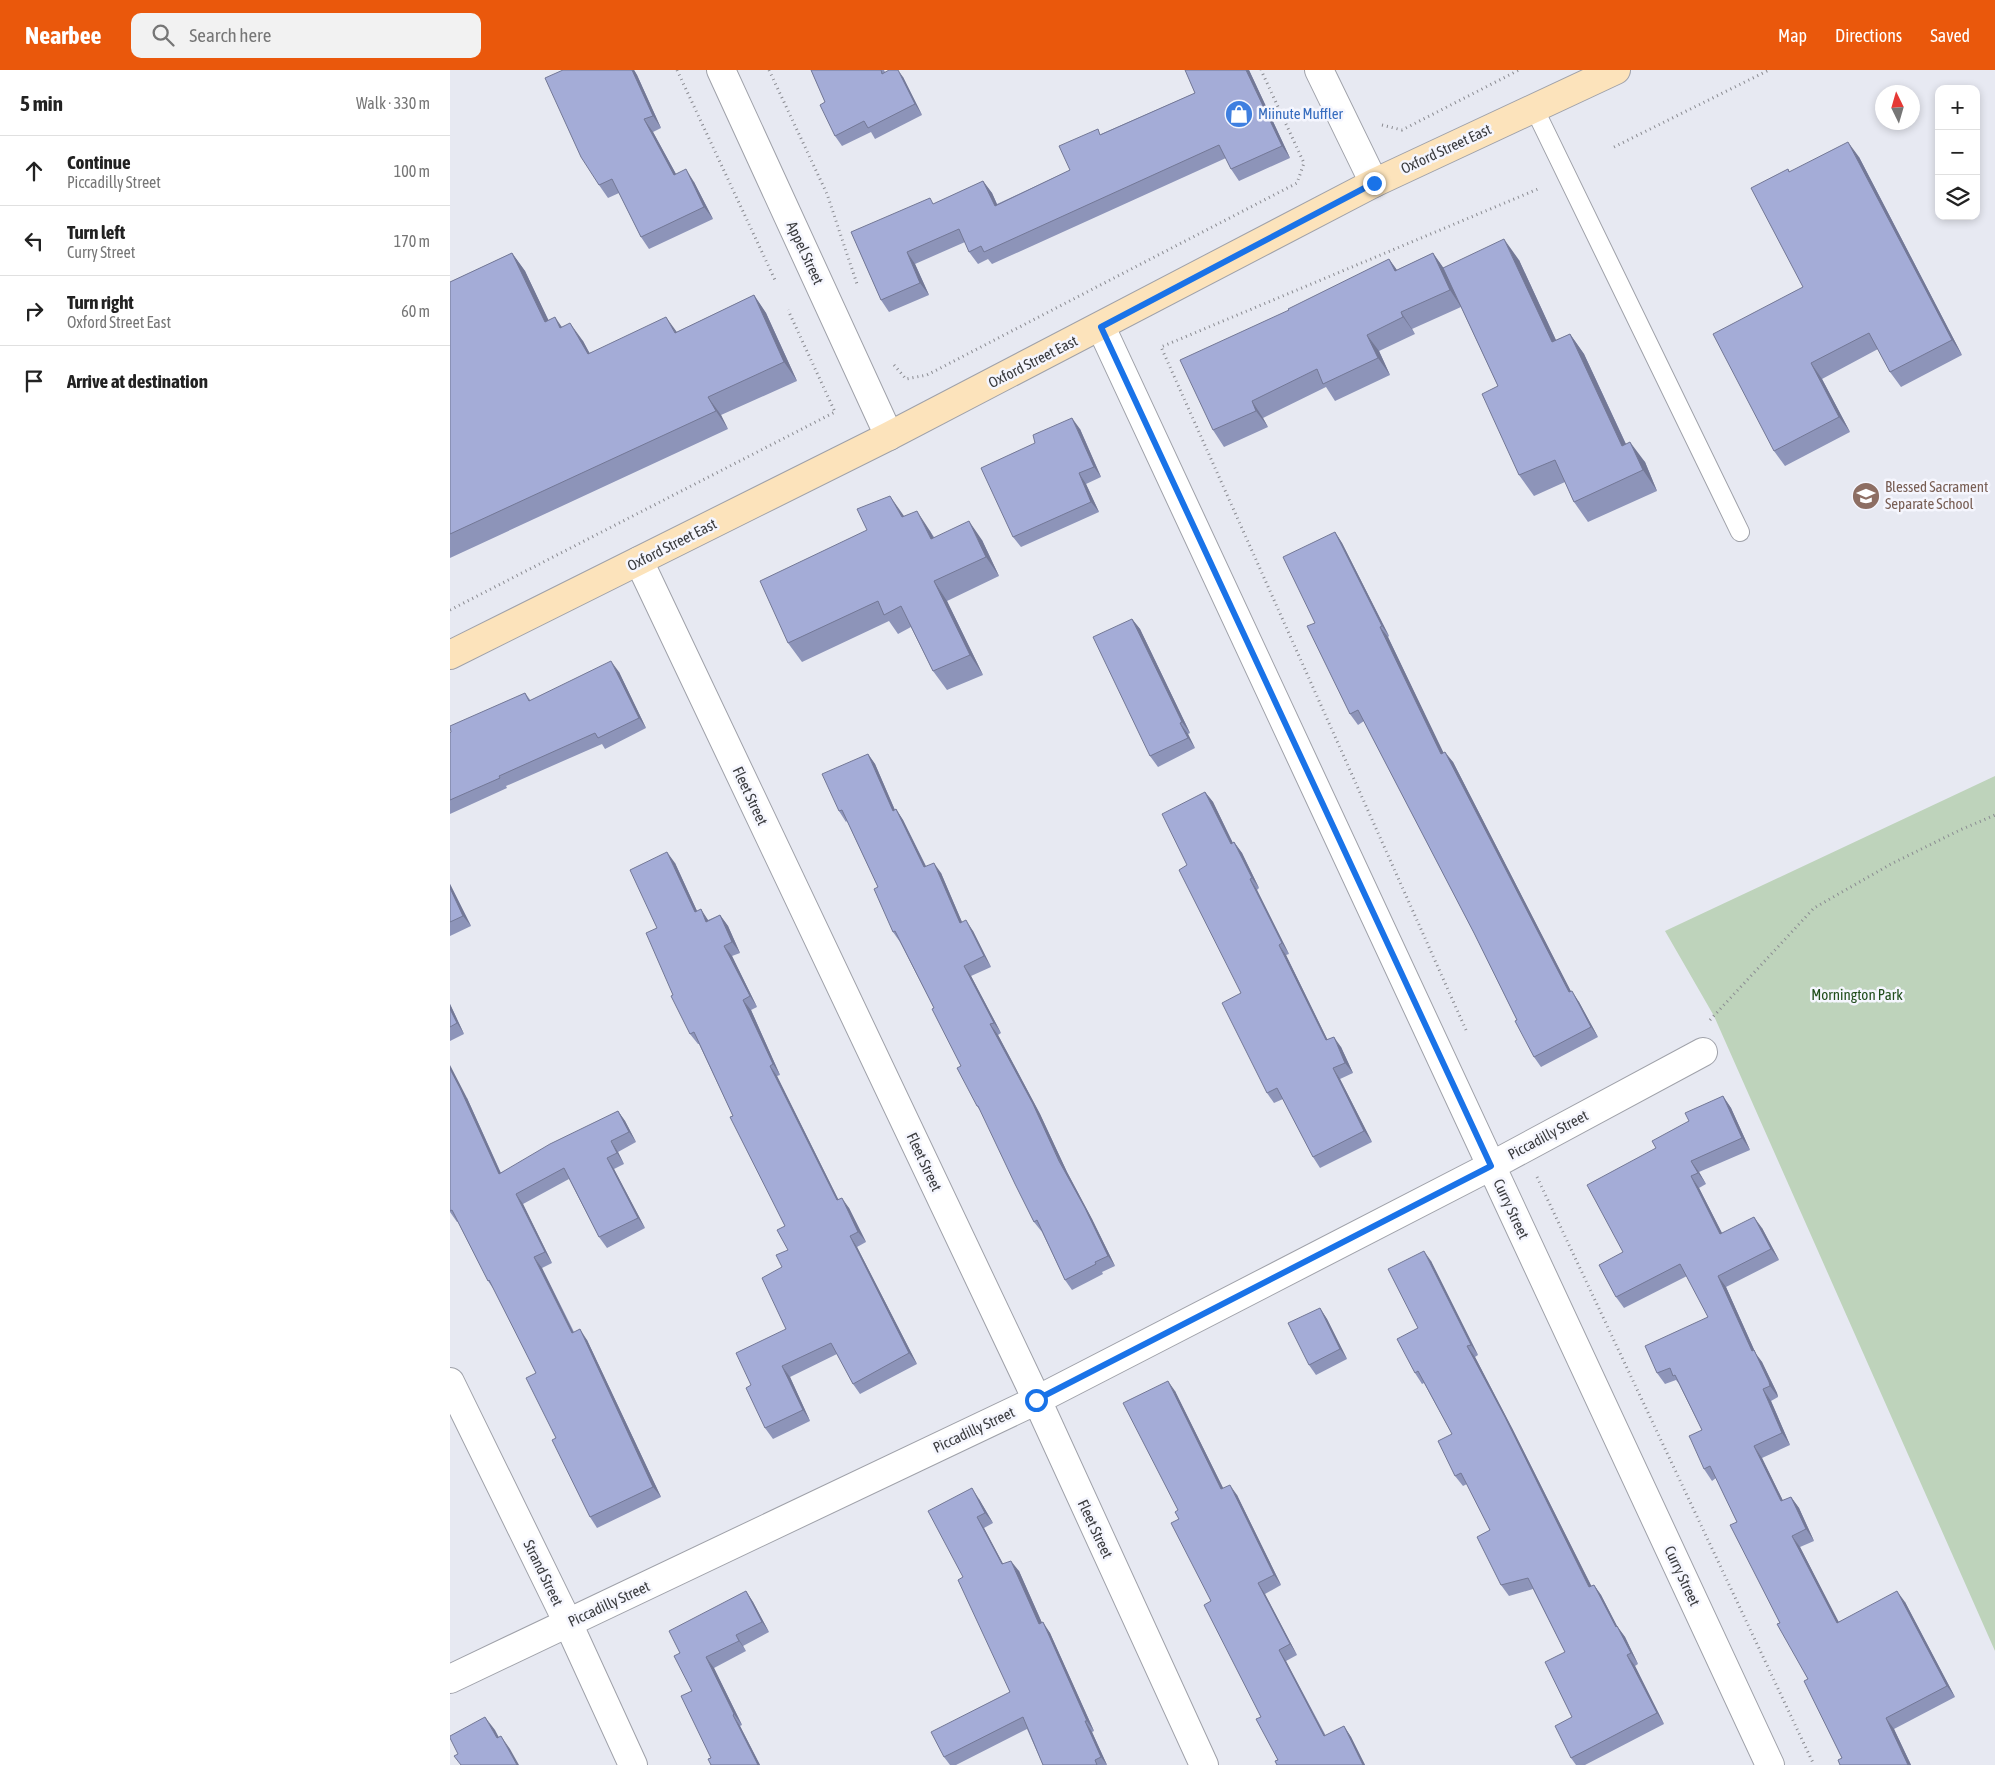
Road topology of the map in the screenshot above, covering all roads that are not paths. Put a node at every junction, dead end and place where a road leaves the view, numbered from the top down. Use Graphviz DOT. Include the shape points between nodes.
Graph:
graph roads {
  1 [pos="721,70"];
  2 [pos="1319,70"];
  3 [pos="1616,70"];
  4 [pos="1534,108"];
  5 [pos="1374,183"];
  6 [pos="1101,327"];
  7 [pos="889,436"];
  8 [pos="1740,532"];
  9 [pos="639,561"];
  10 [pos="450,655"];
  11 [pos="1703,1052"];
  12 [pos="1491,1166"];
  13 [pos="450,1382"];
  14 [pos="1036,1400"];
  15 [pos="568,1623"];
  16 [pos="450,1679"];
  17 [pos="633,1765"];
  18 [pos="1204,1765"];
  19 [pos="1770,1765"];
  1 -- 7 [label="street, Appel Street"];
  2 -- 5 [label="street"];
  3 -- 4 [label="main road, Oxford Street East"];
  4 -- 5 [label="main road, Oxford Street East"];
  4 -- 8 [label="lane"];
  5 -- 6 [label="main road, Oxford Street East"];
  6 -- 7 [label="main road, Oxford Street East"];
  6 -- 12 [label="street, Curry Street"];
  7 -- 9 [label="main road, Oxford Street East"];
  9 -- 10 [label="main road, Oxford Street East"];
  9 -- 14 [label="street, Fleet Street"];
  11 -- 12 [label="street, Piccadilly Street"];
  12 -- 14 [label="street, Piccadilly Street"];
  12 -- 19 [label="street, Curry Street"];
  13 -- 15 [label="street, Strand Street"];
  14 -- 15 [label="street, Piccadilly Street"];
  14 -- 18 [label="street, Fleet Street"];
  15 -- 16 [label="street, Piccadilly Street"];
  15 -- 17 [label="street, Strand Street"];
}
